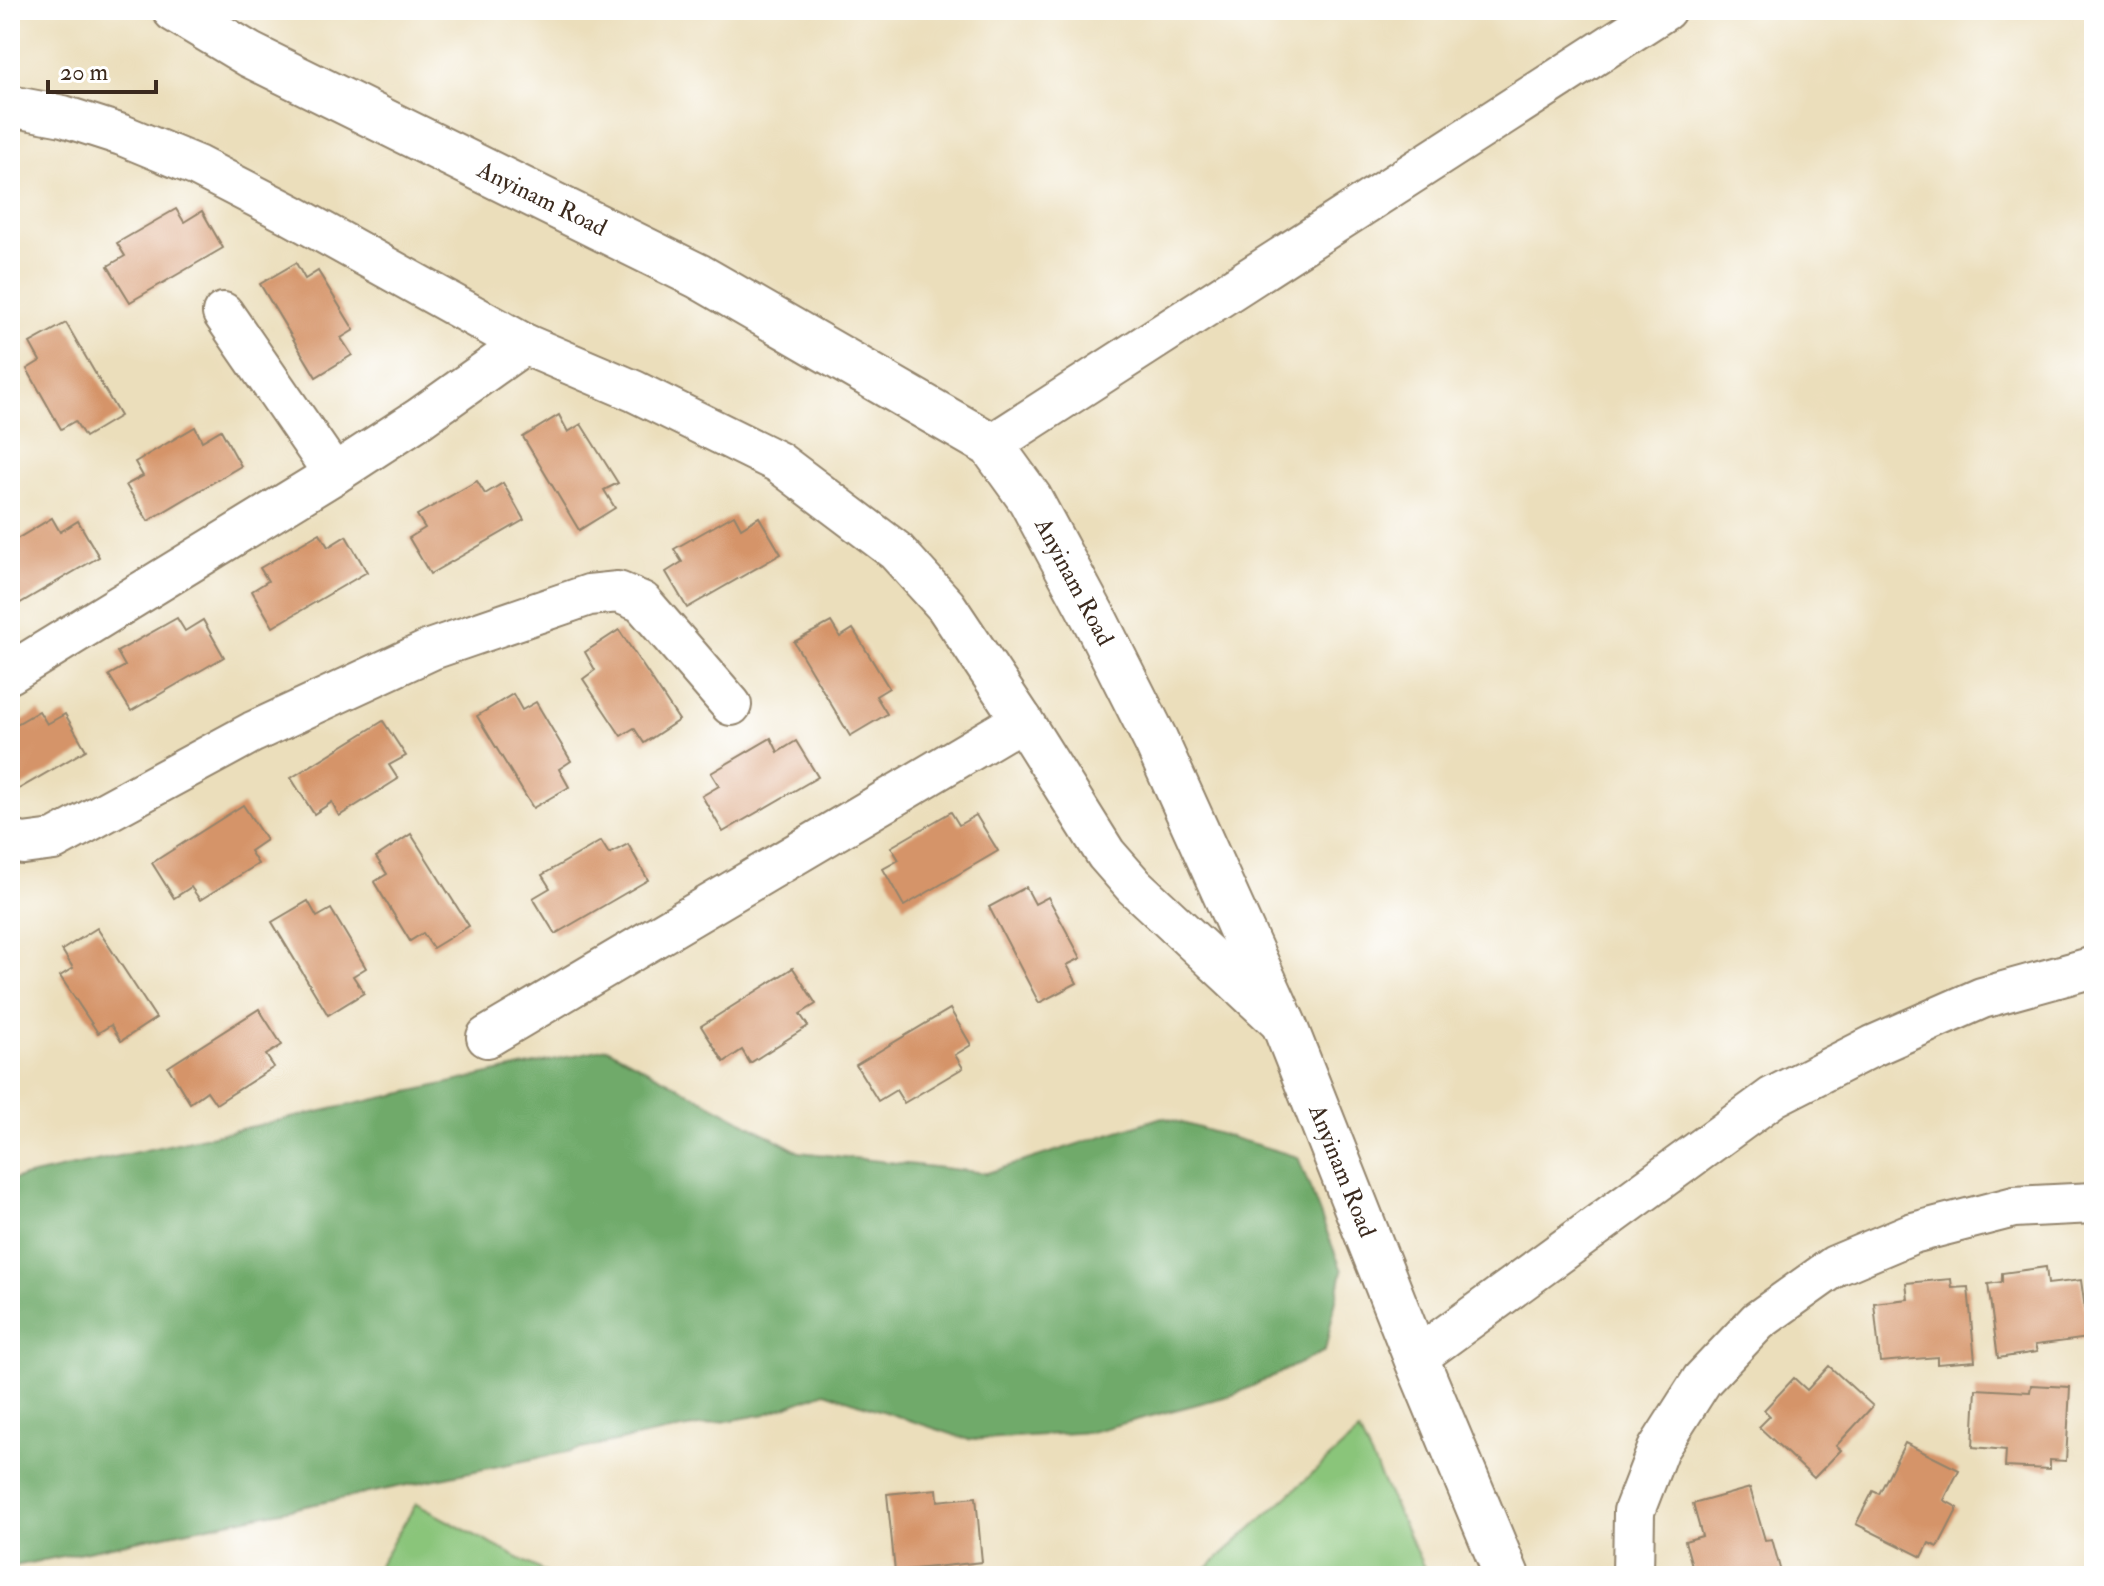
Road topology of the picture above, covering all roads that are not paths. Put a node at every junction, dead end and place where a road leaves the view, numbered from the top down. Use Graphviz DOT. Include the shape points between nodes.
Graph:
graph roads {
  1 [pos="175,10"];
  2 [pos="1665,10"];
  3 [pos="10,106"];
  4 [pos="223,313"];
  5 [pos="524,344"];
  6 [pos="991,445"];
  7 [pos="334,474"];
  8 [pos="10,673"];
  9 [pos="731,705"];
  10 [pos="1022,720"];
  11 [pos="10,840"];
  12 [pos="2094,967"];
  13 [pos="1285,1027"];
  14 [pos="487,1037"];
  15 [pos="2094,1203"];
  16 [pos="1416,1358"];
  17 [pos="1507,1576"];
  18 [pos="1633,1576"];
  1 -- 6 [label="street, Anyinam Road" via="250,55 698,276"];
  2 -- 6 [label="street"];
  3 -- 5 [label="street" via="122,135 197,166"];
  4 -- 7 [label="street"];
  5 -- 7 [label="street"];
  5 -- 10 [label="street" via="778,462 896,551 946,606"];
  6 -- 13 [label="street, Anyinam Road" via="1030,499 1101,632"];
  7 -- 8 [label="street"];
  9 -- 11 [label="street" via="642,602 618,592 589,595 432,649 253,732 54,840"];
  10 -- 13 [label="street" via="1106,854"];
  10 -- 14 [label="street"];
  12 -- 16 [label="street" via="1982,998 1773,1097"];
  13 -- 16 [label="street, Anyinam Road"];
  15 -- 18 [label="street" via="2014,1207 1913,1233 1835,1266 1758,1321 1702,1380 1658,1449 1634,1511"];
  16 -- 17 [label="street, Anyinam Road"];
}
